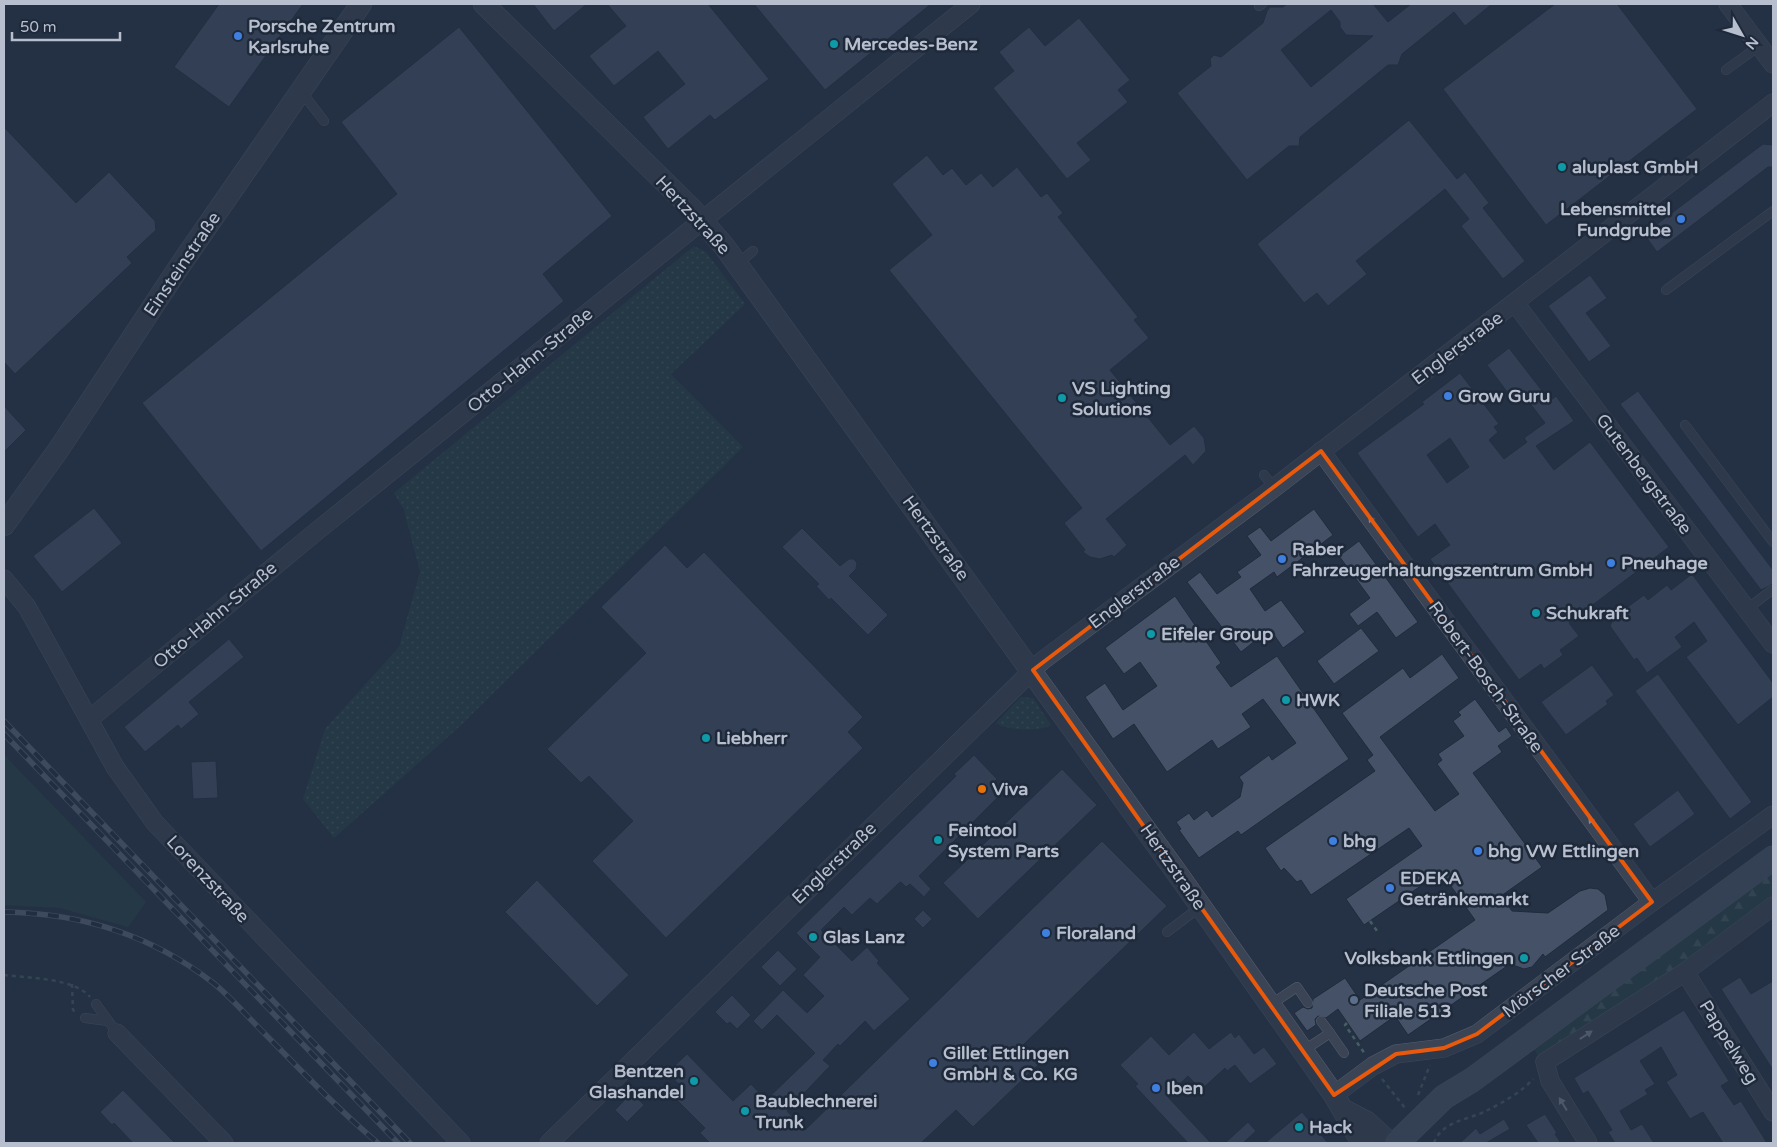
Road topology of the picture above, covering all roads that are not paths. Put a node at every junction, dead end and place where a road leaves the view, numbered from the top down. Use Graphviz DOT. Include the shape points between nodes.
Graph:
graph roads {
  1 [pos="361,4"];
  2 [pos="484,4"];
  3 [pos="970,4"];
  4 [pos="1728,4"];
  5 [pos="1759,46"];
  6 [pos="1773,64"];
  7 [pos="1726,70"];
  8 [pos="301,91"];
  9 [pos="1773,103"];
  10 [pos="324,121"];
  11 [pos="1773,211"];
  12 [pos="702,221"];
  13 [pos="1666,290"];
  14 [pos="1516,303"];
  15 [pos="1685,426"];
  16 [pos="1321,451"];
  17 [pos="4,525"];
  18 [pos="1773,542"];
  19 [pos="4,579"];
  20 [pos="1772,590"];
  21 [pos="1747,609"];
  22 [pos="1773,644"];
  23 [pos="1033,670"];
  24 [pos="90,718"];
  25 [pos="1773,815"];
  26 [pos="1773,858"];
  27 [pos="1652,902"];
  28 [pos="1201,906"];
  29 [pos="1773,906"];
  30 [pos="1167,932"];
  31 [pos="1685,972"];
  32 [pos="1308,1003"];
  33 [pos="96,1004"];
  34 [pos="1270,1005"];
  35 [pos="85,1018"];
  36 [pos="1321,1021"];
  37 [pos="112,1027"];
  38 [pos="1330,1033"];
  39 [pos="1303,1051"];
  40 [pos="1344,1053"];
  41 [pos="1472,1080"];
  42 [pos="1339,1102"];
  43 [pos="1773,1112"];
  44 [pos="1429,1140"];
  45 [pos="224,1143"];
  46 [pos="461,1143"];
  47 [pos="549,1143"];
  48 [pos="1362,1143"];
  49 [pos="1390,1143"];
  50 [pos="1397,1143"];
  51 [pos="1588,1143"];
  1 -- 8 [label="street, Einsteinstraße"];
  2 -- 12 [label="street, Hertzstraße"];
  3 -- 12 [label="street, Otto-Hahn-Straße"];
  4 -- 5 [label="street"];
  5 -- 6 [label="street"];
  5 -- 7 [label="lane"];
  8 -- 10 [label="lane"];
  8 -- 17 [label="street, Einsteinstraße" via="181,264 59,450"];
  9 -- 14 [label="street, Englerstraße"];
  11 -- 13 [label="lane"];
  12 -- 23 [label="street, Hertzstraße" via="745,257"];
  12 -- 24 [label="street, Otto-Hahn-Straße" via="316,531"];
  14 -- 16 [label="street, Englerstraße"];
  14 -- 21 [label="street, Gutenbergstraße"];
  15 -- 18 [label="lane"];
  16 -- 23 [label="street, Englerstraße" via="1269,481"];
  27 -- 16 [label="street, Robert-Bosch-Straße, one-way"];
  19 -- 24 [label="street, Lorenzstraße" via="28,606"];
  20 -- 21 [label="lane"];
  21 -- 22 [label="street, Gutenbergstraße"];
  23 -- 28 [label="street, Hertzstraße"];
  23 -- 47 [label="street, Englerstraße"];
  24 -- 46 [label="street, Lorenzstraße" via="115,767 155,823"];
  25 -- 27 [label="street, Mörscher Straße"];
  26 -- 41 [label="main road, Mörscher Straße"];
  27 -- 42 [label="street, Mörscher Straße" via="1477,1034 1444,1048 1396,1054 1373,1066"];
  28 -- 30 [label="lane"];
  28 -- 34 [label="street, Hertzstraße"];
  29 -- 31 [label="street"];
  31 -- 43 [label="street, Pappelweg"];
  51 -- 31 [label="street, one-way" via="1550,1081 1545,1062"];
  32 -- 34 [label="lane" via="1297,987"];
  33 -- 37 [label="lane"];
  34 -- 39 [label="street, Hertzstraße"];
  35 -- 37 [label="lane"];
  36 -- 38 [label="lane"];
  37 -- 45 [label="street"];
  38 -- 39 [label="lane"];
  38 -- 40 [label="lane"];
  39 -- 42 [label="street, Hertzstraße"];
  41 -- 44 [label="main road, Mörscher Straße"];
  41 -- 50 [label="main road, Mörscher Straße" via="1444,1097"];
  42 -- 48 [label="street, Hertzstraße"];
  42 -- 49 [label="street, Hertzstraße"];
}
